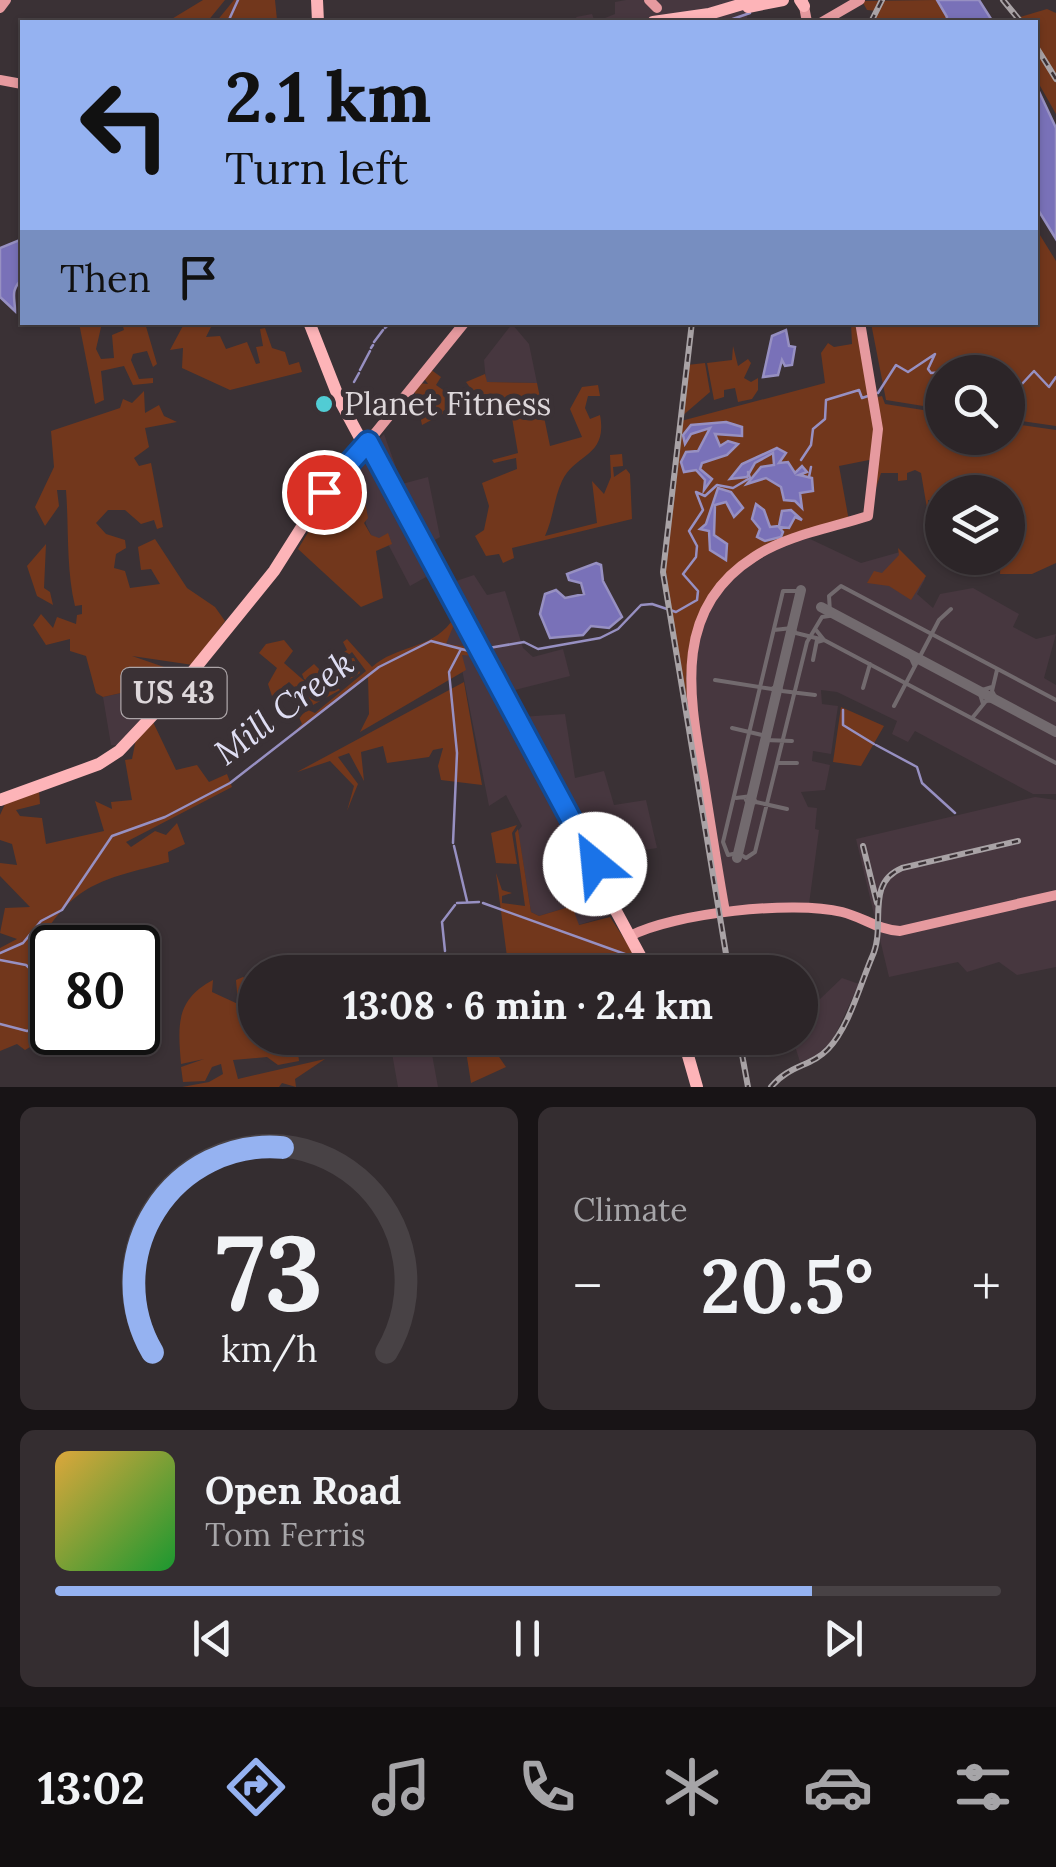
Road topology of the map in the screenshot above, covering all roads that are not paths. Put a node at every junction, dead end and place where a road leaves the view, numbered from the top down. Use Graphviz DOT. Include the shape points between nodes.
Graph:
graph roads {
  1 [pos="6,0"];
  2 [pos="782,0"];
  3 [pos="860,0"];
  4 [pos="754,2"];
  5 [pos="0,8"];
  6 [pos="679,16"];
  7 [pos="825,20"];
  8 [pos="313,325"];
  9 [pos="313,325"];
  10 [pos="463,325"];
  11 [pos="861,325"];
  12 [pos="332,384"];
  13 [pos="343,396"];
  14 [pos="366,445"];
  15 [pos="550,782"];
  16 [pos="0,800"];
  17 [pos="594,862"];
  18 [pos="1056,895"];
  19 [pos="726,912"];
  20 [pos="634,934"];
  21 [pos="644,955"];
  22 [pos="690,1055"];
  23 [pos="699,1087"];
  1 -- 5 [label="main road"];
  2 -- 4 [label="highway"];
  3 -- 7 [label="main road"];
  4 -- 6 [label="highway"];
  8 -- 12 [label="highway"];
  9 -- 13 [label="highway"];
  10 -- 14 [label="main road"];
  11 -- 19 [label="main road" via="878,428 868,515 752,558 718,589 696,630 688,684"];
  12 -- 13 [label="highway"];
  12 -- 14 [label="highway"];
  13 -- 14 [label="highway"];
  14 -- 15 [label="highway"];
  14 -- 16 [label="highway, US 43" via="324,492 274,571 120,751"];
  15 -- 17 [label="highway"];
  15 -- 17 [label="highway"];
  17 -- 20 [label="highway"];
  18 -- 19 [label="main road" via="900,931 845,912"];
  19 -- 20 [label="main road"];
  20 -- 21 [label="highway"];
  22 -- 23 [label="highway"];
}
